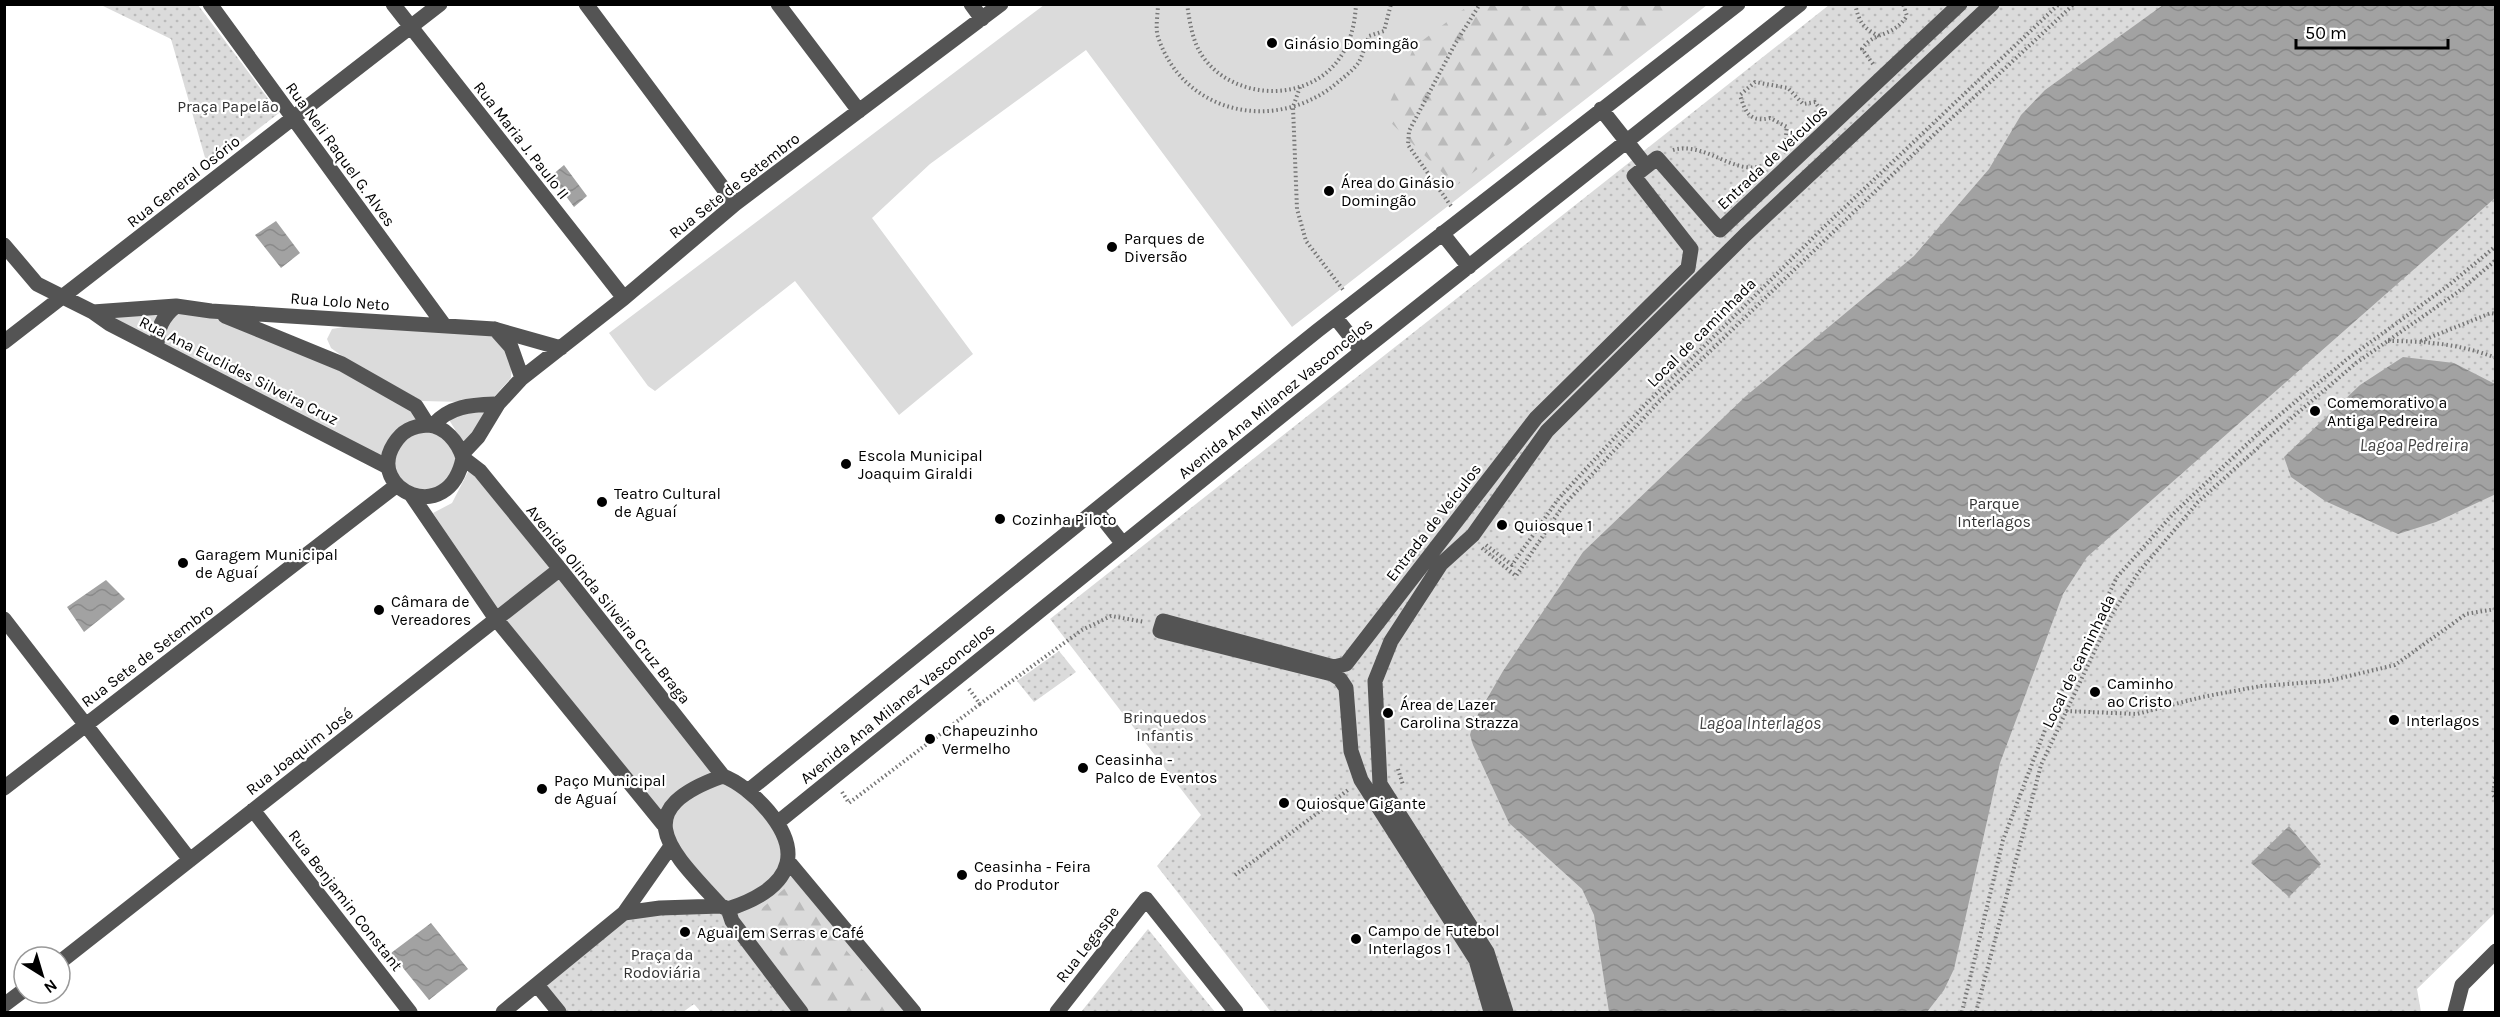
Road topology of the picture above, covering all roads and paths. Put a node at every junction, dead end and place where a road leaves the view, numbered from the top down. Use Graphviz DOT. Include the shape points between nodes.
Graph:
graph roads {
  1 [pos="210,4"];
  2 [pos="393,4"];
  3 [pos="440,4"];
  4 [pos="586,4"];
  5 [pos="778,4"];
  6 [pos="971,4"];
  7 [pos="1001,4"];
  8 [pos="1158,4"];
  9 [pos="1187,4"];
  10 [pos="1356,4"];
  11 [pos="1391,4"];
  12 [pos="1480,4"];
  13 [pos="1738,4"];
  14 [pos="1800,4"];
  15 [pos="1855,4"];
  16 [pos="1903,4"];
  17 [pos="1960,4"];
  18 [pos="1992,4"];
  19 [pos="2059,4"];
  20 [pos="2074,4"];
  21 [pos="982,19"];
  22 [pos="411,27"];
  23 [pos="1880,36"];
  24 [pos="1877,82"];
  25 [pos="1300,87"];
  26 [pos="1293,107"];
  27 [pos="1601,109"];
  28 [pos="859,111"];
  29 [pos="293,118"];
  30 [pos="1839,118"];
  31 [pos="1627,142"];
  32 [pos="1780,149"];
  33 [pos="1669,152"];
  34 [pos="1768,161"];
  35 [pos="1646,166"];
  36 [pos="735,204"];
  37 [pos="1460,219"];
  38 [pos="1442,233"];
  39 [pos="4,244"];
  40 [pos="2496,246"];
  41 [pos="2496,260"];
  42 [pos="1469,267"];
  43 [pos="63,297"];
  44 [pos="624,298"];
  45 [pos="1353,303"];
  46 [pos="176,306"];
  47 [pos="211,311"];
  48 [pos="93,312"];
  49 [pos="2496,314"];
  50 [pos="1335,317"];
  51 [pos="444,325"];
  52 [pos="494,328"];
  53 [pos="2387,341"];
  54 [pos="2421,341"];
  55 [pos="4,342"];
  56 [pos="157,346"];
  57 [pos="561,348"];
  58 [pos="1362,351"];
  59 [pos="2496,358"];
  60 [pos="522,378"];
  61 [pos="498,404"];
  62 [pos="430,425"];
  63 [pos="463,456"];
  64 [pos="388,467"];
  65 [pos="397,485"];
  66 [pos="412,496"];
  67 [pos="1096,510"];
  68 [pos="1474,539"];
  69 [pos="1123,544"];
  70 [pos="560,569"];
  71 [pos="2496,609"];
  72 [pos="496,619"];
  73 [pos="4,620"];
  74 [pos="1161,627"];
  75 [pos="958,676"];
  76 [pos="980,704"];
  77 [pos="2066,711"];
  78 [pos="86,724"];
  79 [pos="1396,763"];
  80 [pos="2496,773"];
  81 [pos="723,776"];
  82 [pos="831,779"];
  83 [pos="1361,780"];
  84 [pos="4,788"];
  85 [pos="749,790"];
  86 [pos="1406,795"];
  87 [pos="2496,798"];
  88 [pos="253,810"];
  89 [pos="777,823"];
  90 [pos="663,824"];
  91 [pos="670,846"];
  92 [pos="190,860"];
  93 [pos="788,861"];
  94 [pos="1235,875"];
  95 [pos="724,908"];
  96 [pos="624,913"];
  97 [pos="2496,951"];
  98 [pos="72,953"];
  99 [pos="537,985"];
  100 [pos="410,1012"];
  101 [pos="503,1012"];
  102 [pos="559,1012"];
  103 [pos="801,1012"];
  104 [pos="914,1012"];
  105 [pos="1057,1012"];
  106 [pos="1236,1012"];
  107 [pos="1491,1012"];
  108 [pos="1506,1012"];
  109 [pos="1962,1012"];
  110 [pos="1976,1012"];
  111 [pos="2455,1012"];
  1 -- 29 [label="street, Rua Neli Raquel G. Alves"];
  2 -- 22 [label="street, Rua Maria J. Paulo II"];
  3 -- 22 [label="street, Rua General Osório"];
  4 -- 36 [label="street"];
  5 -- 28 [label="street"];
  6 -- 21 [label="street"];
  7 -- 21 [label="street, Rua Sete de Setembro"];
  8 -- 26 [label="path" via="1158,35 1176,72 1206,97 1248,113"];
  9 -- 25 [label="path" via="1191,32 1202,56 1221,76 1245,88 1273,92"];
  10 -- 25 [label="path" via="1354,30 1342,54 1324,74"];
  11 -- 26 [label="path" via="1384,31 1369,36 1358,62 1318,98"];
  12 -- 37 [label="path" via="1409,131 1408,145"];
  13 -- 27 [label="street, Avenida Ana Milanez Vasconcelos"];
  14 -- 31 [label="street, Avenida Ana Milanez Vasconcelos"];
  15 -- 23 [label="path" via="1864,29"];
  16 -- 23 [label="path" via="1907,16 1898,29"];
  17 -- 24 [label="street, Entrada de Veículos"];
  18 -- 68 [label="street, Entrada de Veículos" via="1745,236 1547,431"];
  19 -- 68 [label="path, Local de caminhada" via="1825,226 1643,407 1559,498 1512,565"];
  20 -- 68 [label="path" via="1665,394 1563,506 1516,576"];
  21 -- 28 [label="street, Rua Sete de Setembro"];
  22 -- 29 [label="street, Rua General Osório"];
  22 -- 44 [label="street, Rua Maria J. Paulo II"];
  23 -- 24 [label="path" via="1869,39 1862,50 1874,66"];
  24 -- 30 [label="street, Entrada de Veículos"];
  25 -- 26 [label="path"];
  26 -- 45 [label="path" via="1298,209 1305,241"];
  27 -- 31 [label="street"];
  27 -- 37 [label="street, Avenida Ana Milanez Vasconcelos"];
  28 -- 36 [label="street, Rua Sete de Setembro"];
  29 -- 43 [label="street, Rua General Osório"];
  29 -- 51 [label="street, Rua Neli Raquel G. Alves"];
  30 -- 32 [label="path" via="1820,111 1815,102 1803,104 1788,88 1755,82 1740,95 1744,112 1760,121 1770,118 1787,127 1786,143"];
  30 -- 35 [label="street, Entrada de Veículos" via="1720,230 1657,158"];
  31 -- 35 [label="street"];
  31 -- 42 [label="street, Avenida Ana Milanez Vasconcelos"];
  33 -- 34 [label="path" via="1685,147 1751,170"];
  35 -- 74 [label="street, Entrada de Veículos" via="1634,176 1691,249 1688,268 1536,418 1346,663 1335,667 1162,621"];
  36 -- 44 [label="street, Rua Sete de Setembro"];
  37 -- 38 [label="street, Avenida Ana Milanez Vasconcelos"];
  38 -- 42 [label="street"];
  38 -- 45 [label="street, Avenida Ana Milanez Vasconcelos"];
  39 -- 43 [label="street, Rua Ana Euclides Silveira Cruz" via="37,284"];
  40 -- 109 [label="path" via="2265,427 2172,515 2117,577 2053,709 2003,840"];
  41 -- 53 [label="path, Local de caminhada" via="2458,292"];
  42 -- 58 [label="street, Avenida Ana Milanez Vasconcelos"];
  43 -- 48 [label="street, Rua Ana Euclides Silveira Cruz"];
  43 -- 55 [label="street, Rua General Osório"];
  44 -- 57 [label="street, Rua Sete de Setembro"];
  45 -- 50 [label="street, Avenida Ana Milanez Vasconcelos"];
  46 -- 47 [label="street, Rua Lolo Neto"];
  46 -- 48 [label="street, Rua Lolo Neto"];
  46 -- 56 [label="street" via="166,314 157,332"];
  47 -- 51 [label="street, Rua Lolo Neto"];
  47 -- 62 [label="street" via="342,364 416,406"];
  48 -- 56 [label="street, Rua Ana Euclides Silveira Cruz"];
  49 -- 54 [label="path"];
  50 -- 58 [label="street"];
  50 -- 67 [label="street, Avenida Ana Milanez Vasconcelos"];
  51 -- 52 [label="street, Rua Lolo Neto"];
  52 -- 57 [label="street, Rua Lolo Neto"];
  52 -- 60 [label="street" via="511,347"];
  53 -- 54 [label="path"];
  53 -- 77 [label="path, Local de caminhada" via="2347,370 2198,502 2138,573 2112,614"];
  54 -- 59 [label="path" via="2469,348"];
  56 -- 64 [label="street, Rua Ana Euclides Silveira Cruz"];
  57 -- 60 [label="street, Rua Sete de Setembro"];
  58 -- 69 [label="street, Avenida Ana Milanez Vasconcelos"];
  60 -- 61 [label="street, Rua Sete de Setembro"];
  61 -- 62 [label="street" via="464,406"];
  61 -- 63 [label="street, Rua Sete de Setembro"];
  62 -- 63 [label="street" via="452,436"];
  62 -- 64 [label="street" via="415,426 400,434 389,451"];
  63 -- 66 [label="street" via="454,482 443,492 428,497"];
  63 -- 70 [label="street, Avenida Olinda Silveira Cruz Braga" via="480,471"];
  64 -- 65 [label="street"];
  65 -- 66 [label="street"];
  65 -- 78 [label="street, Rua Sete de Setembro"];
  66 -- 72 [label="street"];
  67 -- 69 [label="street"];
  67 -- 85 [label="street, Avenida Ana Milanez Vasconcelos"];
  68 -- 108 [label="street, Entrada de Veículos" via="1442,564 1390,641 1375,681 1377,754 1380,784 1487,952"];
  69 -- 75 [label="street, Avenida Ana Milanez Vasconcelos"];
  70 -- 72 [label="street, Rua Joaquim José"];
  70 -- 81 [label="street, Avenida Olinda Silveira Cruz Braga"];
  71 -- 77 [label="path" via="2466,614 2395,665 2328,681 2261,686 2137,714"];
  72 -- 88 [label="street, Rua Joaquim José"];
  72 -- 90 [label="street"];
  73 -- 78 [label="street"];
  74 -- 76 [label="path" via="1111,616 1082,630"];
  74 -- 83 [label="street" via="1160,631 1340,679 1346,688 1351,752"];
  75 -- 76 [label="path"];
  75 -- 82 [label="street, Avenida Ana Milanez Vasconcelos"];
  76 -- 82 [label="path" via="849,803"];
  77 -- 110 [label="path, Local de caminhada" via="2042,765"];
  78 -- 84 [label="street, Rua Sete de Setembro"];
  78 -- 92 [label="street"];
  79 -- 86 [label="path"];
  80 -- 87 [label="path"];
  81 -- 85 [label="street"];
  81 -- 90 [label="street" via="684,793 669,809"];
  82 -- 89 [label="street, Avenida Ana Milanez Vasconcelos"];
  83 -- 94 [label="path"];
  83 -- 107 [label="street" via="1476,960"];
  85 -- 89 [label="street"];
  88 -- 92 [label="street, Rua Joaquim José"];
  88 -- 100 [label="street, Rua Benjamin Constant"];
  89 -- 93 [label="street"];
  90 -- 91 [label="street"];
  91 -- 95 [label="street"];
  91 -- 96 [label="street"];
  92 -- 98 [label="street, Rua Joaquim José"];
  93 -- 95 [label="street" via="781,878 760,895"];
  93 -- 104 [label="street"];
  95 -- 96 [label="street" via="660,908"];
  95 -- 103 [label="street"];
  96 -- 99 [label="street"];
  97 -- 111 [label="street" via="2462,985"];
  99 -- 101 [label="street"];
  99 -- 102 [label="street"];
  105 -- 106 [label="street, Rua Legaspe" via="1146,899"];
}
